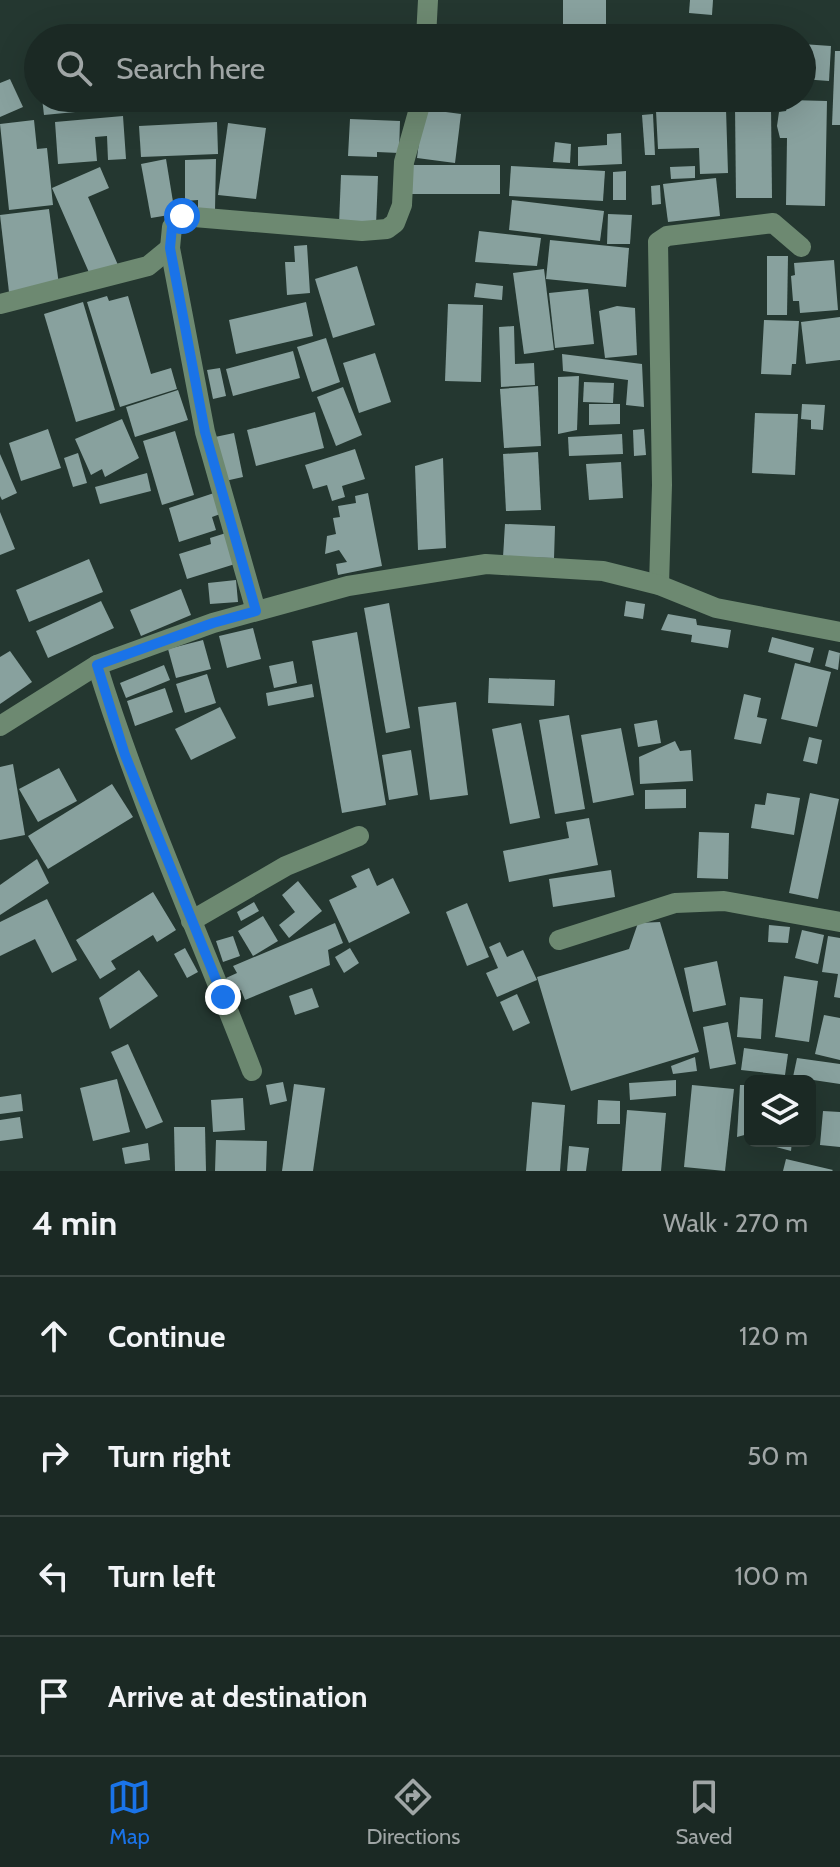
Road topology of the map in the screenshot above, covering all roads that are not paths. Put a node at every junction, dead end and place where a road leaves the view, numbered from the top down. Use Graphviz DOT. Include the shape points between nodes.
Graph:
graph roads {
  1 [pos="428,0"];
  2 [pos="427,24"];
  3 [pos="418,112"];
  4 [pos="801,247"];
  5 [pos="170,248"];
  6 [pos="0,304"];
  7 [pos="659,585"];
  8 [pos="256,611"];
  9 [pos="840,632"];
  10 [pos="97,665"];
  11 [pos="0,726"];
  12 [pos="359,836"];
  13 [pos="191,921"];
  14 [pos="840,922"];
  15 [pos="559,940"];
  16 [pos="252,1071"];
  1 -- 2 [label="street"];
  3 -- 5 [label="street" via="404,162 402,205 387,229 182,216 172,227"];
  4 -- 7 [label="street" via="773,223 667,236 658,242"];
  5 -- 6 [label="street" via="148,266"];
  5 -- 8 [label="street" via="205,432"];
  7 -- 8 [label="street" via="603,571 486,564 348,586"];
  7 -- 9 [label="street" via="716,608"];
  8 -- 10 [label="street"];
  10 -- 11 [label="street"];
  10 -- 13 [label="street" via="125,755"];
  12 -- 13 [label="street" via="286,866"];
  13 -- 16 [label="street"];
  14 -- 15 [label="street" via="724,901 675,903"];
}
